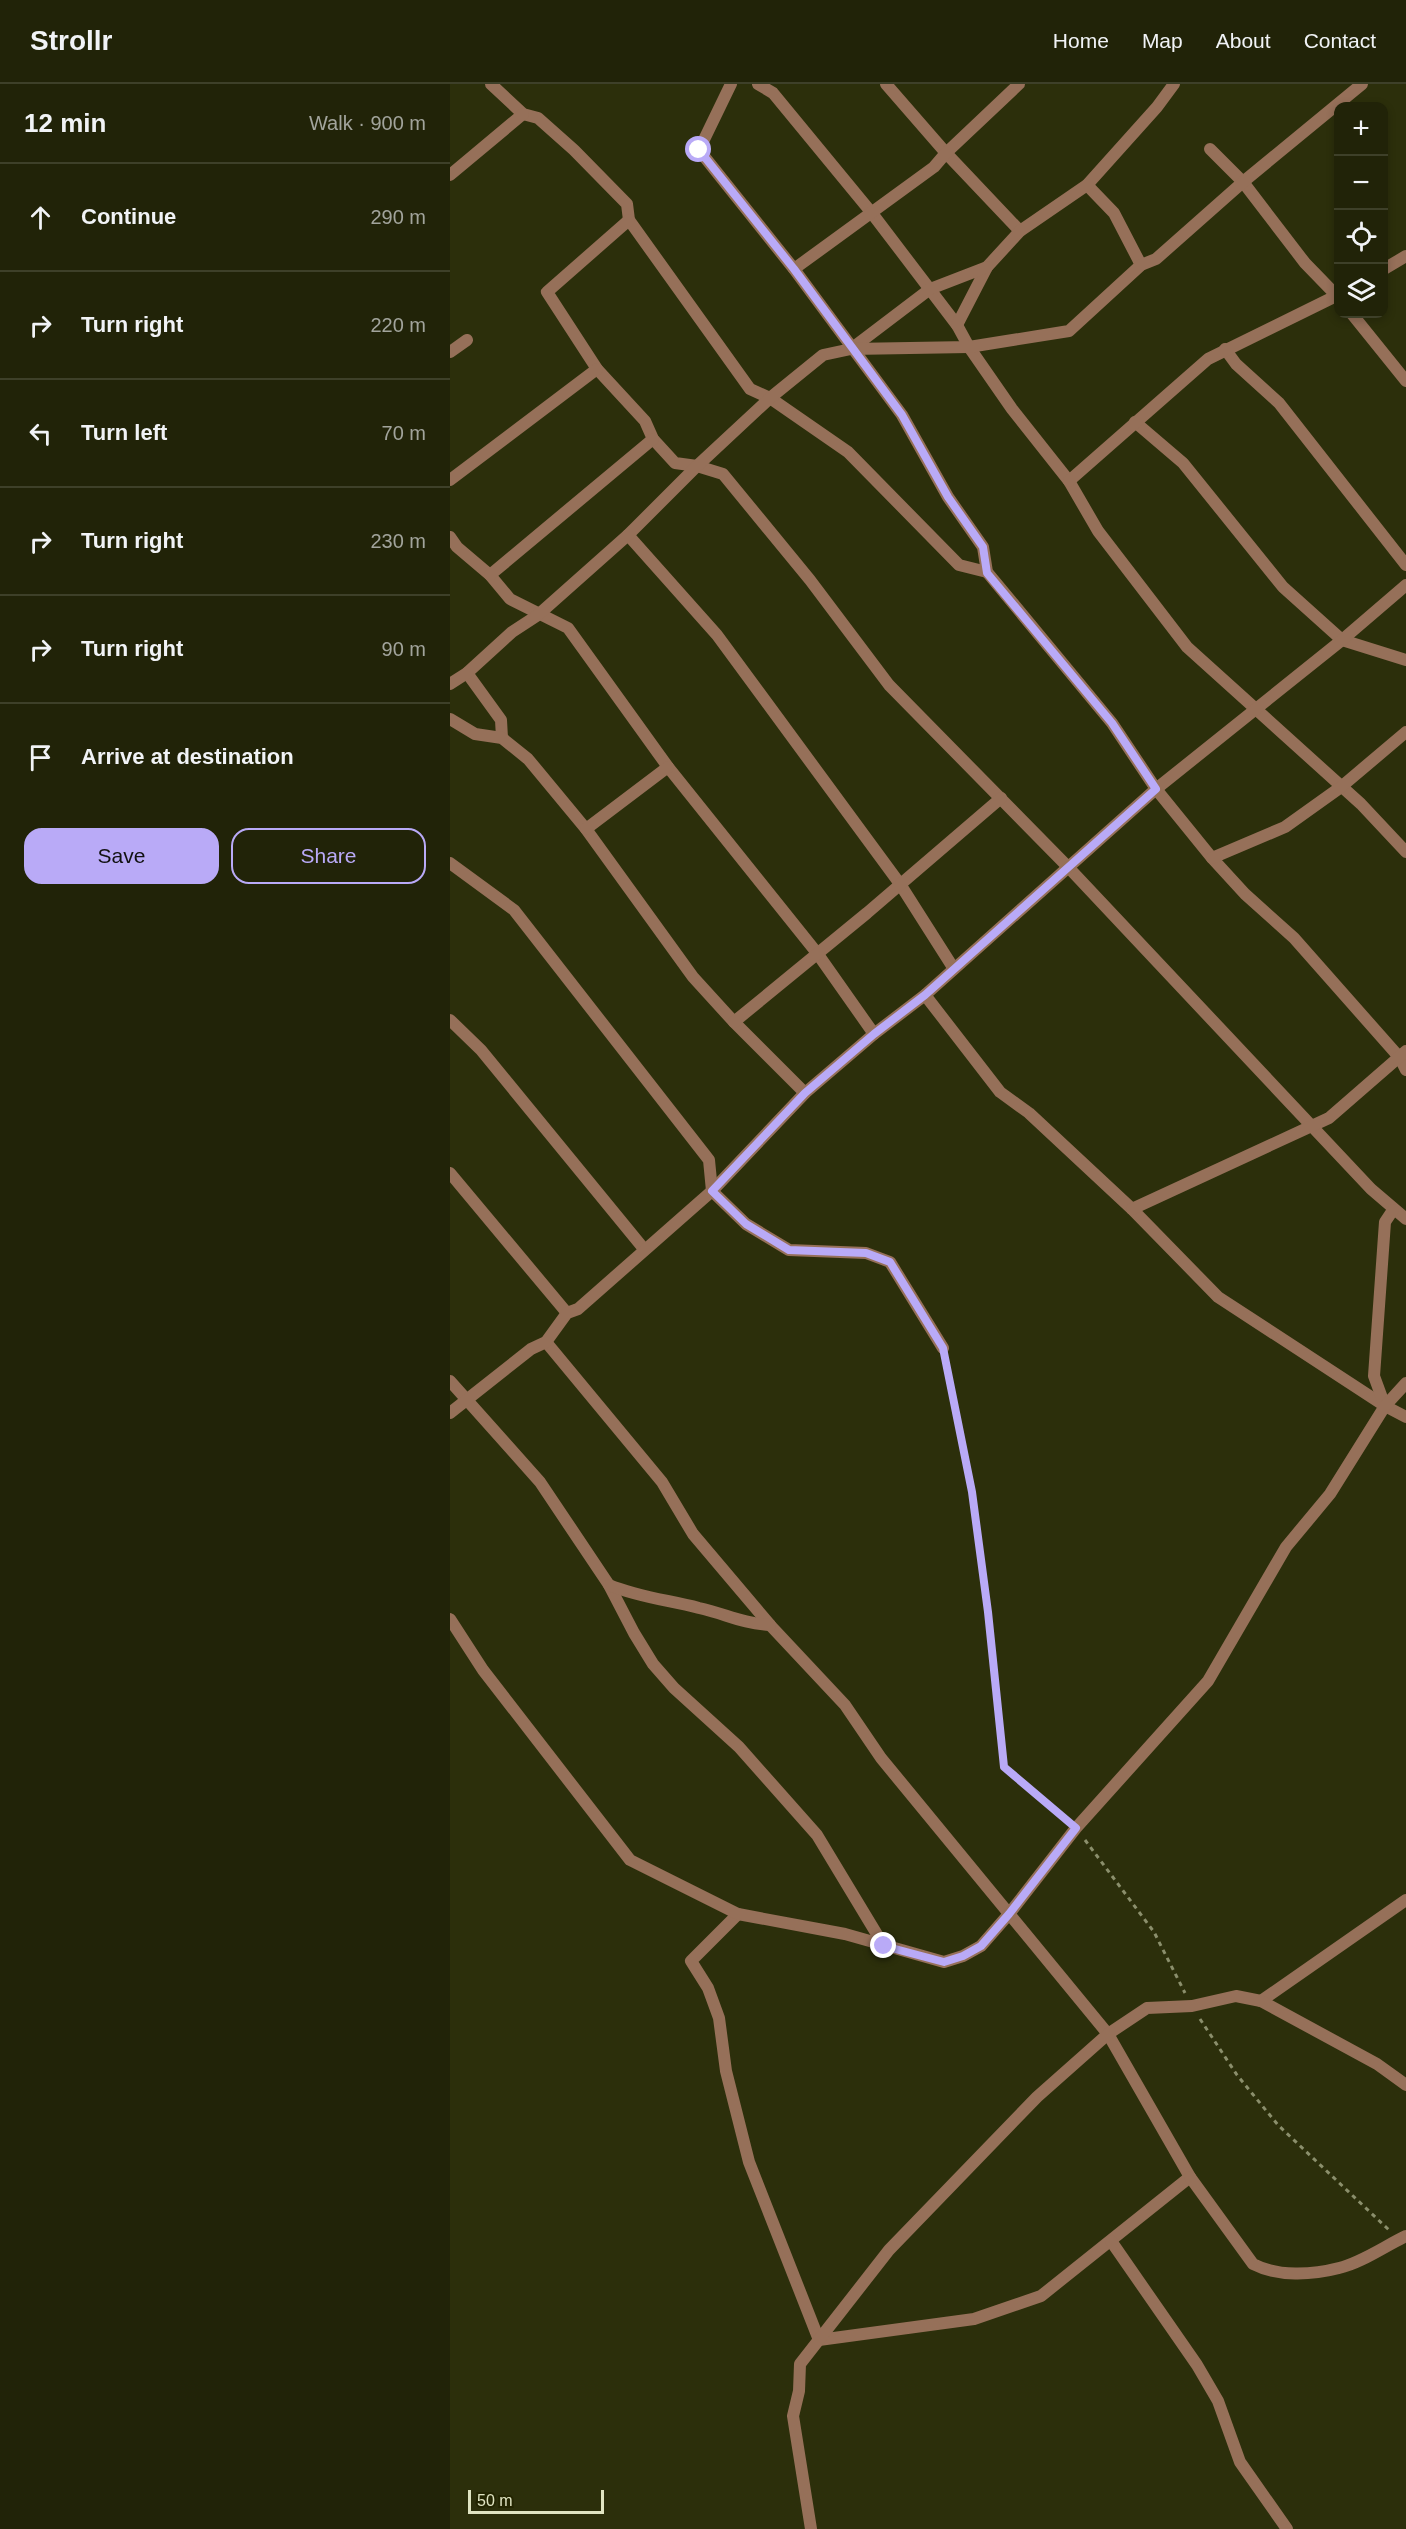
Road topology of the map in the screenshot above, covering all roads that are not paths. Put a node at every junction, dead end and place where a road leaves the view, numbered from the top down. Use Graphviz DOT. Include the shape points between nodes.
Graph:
graph roads {
  1 [pos="491,84"];
  2 [pos="731,84"];
  3 [pos="758,84"];
  4 [pos="886,84"];
  5 [pos="1019,84"];
  6 [pos="1174,84"];
  7 [pos="1362,84"];
  8 [pos="523,114"];
  9 [pos="1210,149"];
  10 [pos="946,153"];
  11 [pos="450,175"];
  12 [pos="1243,182"];
  13 [pos="1087,185"];
  14 [pos="872,212"];
  15 [pos="629,220"];
  16 [pos="1020,231"];
  17 [pos="1406,256"];
  18 [pos="1141,265"];
  19 [pos="1388,266"];
  20 [pos="987,267"];
  21 [pos="794,269"];
  22 [pos="930,289"];
  23 [pos="1334,292"];
  24 [pos="1334,298"];
  25 [pos="1355,318"];
  26 [pos="957,325"];
  27 [pos="467,340"];
  28 [pos="969,347"];
  29 [pos="851,349"];
  30 [pos="1225,349"];
  31 [pos="450,352"];
  32 [pos="597,369"];
  33 [pos="1406,381"];
  34 [pos="770,398"];
  35 [pos="1135,423"];
  36 [pos="653,439"];
  37 [pos="697,466"];
  38 [pos="450,480"];
  39 [pos="1069,481"];
  40 [pos="627,535"];
  41 [pos="452,545"];
  42 [pos="1406,565"];
  43 [pos="987,573"];
  44 [pos="490,575"];
  45 [pos="1406,585"];
  46 [pos="538,615"];
  47 [pos="1342,640"];
  48 [pos="1406,660"];
  49 [pos="467,673"];
  50 [pos="450,684"];
  51 [pos="1257,710"];
  52 [pos="450,719"];
  53 [pos="1406,732"];
  54 [pos="502,738"];
  55 [pos="668,767"];
  56 [pos="1341,788"];
  57 [pos="1156,789"];
  58 [pos="1001,798"];
  59 [pos="586,828"];
  60 [pos="1406,852"];
  61 [pos="1212,858"];
  62 [pos="450,863"];
  63 [pos="1069,868"];
  64 [pos="900,884"];
  65 [pos="817,953"];
  66 [pos="954,969"];
  67 [pos="925,995"];
  68 [pos="450,1020"];
  69 [pos="734,1022"];
  70 [pos="874,1034"];
  71 [pos="1404,1060"];
  72 [pos="805,1093"];
  73 [pos="1310,1126"];
  74 [pos="450,1173"];
  75 [pos="712,1191"];
  76 [pos="1132,1209"];
  77 [pos="1393,1210"];
  78 [pos="1406,1219"];
  79 [pos="644,1249"];
  80 [pos="567,1313"];
  81 [pos="546,1342"];
  82 [pos="943,1348"];
  83 [pos="450,1381"];
  84 [pos="1406,1383"];
  85 [pos="467,1400"];
  86 [pos="1385,1406"];
  87 [pos="450,1413"];
  88 [pos="1406,1417"];
  89 [pos="609,1585"];
  90 [pos="450,1619"];
  91 [pos="770,1625"];
  92 [pos="1406,1900"];
  93 [pos="738,1914"];
  94 [pos="1009,1914"];
  95 [pos="884,1946"];
  96 [pos="1261,2001"];
  97 [pos="1108,2034"];
  98 [pos="1406,2085"];
  99 [pos="1190,2177"];
  100 [pos="1111,2241"];
  101 [pos="1404,2241"];
  102 [pos="819,2340"];
  103 [pos="811,2529"];
  104 [pos="1287,2529"];
  1 -- 8 [label="street"];
  2 -- 21 [label="street" via="699,150"];
  3 -- 14 [label="street" via="773,93"];
  4 -- 10 [label="street"];
  5 -- 10 [label="street"];
  6 -- 13 [label="street"];
  7 -- 12 [label="street"];
  8 -- 11 [label="street"];
  8 -- 15 [label="street" via="538,118 574,150 627,204"];
  9 -- 12 [label="street"];
  10 -- 14 [label="street" via="934,167"];
  10 -- 16 [label="street"];
  12 -- 18 [label="street" via="1156,259"];
  12 -- 23 [label="street" via="1305,263"];
  13 -- 16 [label="street"];
  13 -- 18 [label="street" via="1114,213"];
  14 -- 21 [label="street"];
  14 -- 22 [label="street"];
  15 -- 32 [label="street" via="547,292"];
  15 -- 34 [label="street" via="750,389"];
  16 -- 20 [label="street"];
  17 -- 19 [label="street"];
  18 -- 28 [label="street" via="1069,331"];
  20 -- 22 [label="street"];
  20 -- 26 [label="street"];
  21 -- 29 [label="street"];
  22 -- 26 [label="street"];
  22 -- 29 [label="street"];
  24 -- 30 [label="street"];
  25 -- 33 [label="street"];
  26 -- 28 [label="street"];
  27 -- 31 [label="street"];
  28 -- 29 [label="street"];
  28 -- 39 [label="street"];
  29 -- 34 [label="street" via="823,355"];
  29 -- 43 [label="street" via="902,415 948,497 983,547"];
  30 -- 35 [label="street" via="1208,359"];
  30 -- 42 [label="street" via="1279,403"];
  32 -- 36 [label="street" via="645,421"];
  32 -- 38 [label="street"];
  34 -- 37 [label="street"];
  34 -- 43 [label="street" via="848,452 959,565"];
  35 -- 39 [label="street"];
  35 -- 47 [label="street" via="1183,463 1283,587"];
  36 -- 37 [label="street" via="675,463"];
  36 -- 44 [label="street"];
  37 -- 40 [label="street"];
  37 -- 58 [label="street" via="723,474 810,580 889,686"];
  39 -- 51 [label="street" via="1098,531 1187,647"];
  40 -- 46 [label="street"];
  40 -- 64 [label="street" via="717,635"];
  41 -- 44 [label="street"];
  43 -- 57 [label="street" via="1112,723"];
  44 -- 46 [label="street" via="510,599"];
  45 -- 47 [label="street"];
  46 -- 49 [label="street" via="512,632"];
  46 -- 55 [label="street" via="568,628"];
  47 -- 48 [label="street"];
  47 -- 51 [label="street"];
  49 -- 50 [label="street"];
  49 -- 54 [label="street" via="501,720"];
  51 -- 56 [label="street"];
  51 -- 57 [label="street"];
  52 -- 54 [label="street" via="475,734"];
  53 -- 56 [label="street"];
  54 -- 59 [label="street" via="528,759"];
  55 -- 59 [label="street"];
  55 -- 65 [label="street"];
  56 -- 60 [label="street"];
  56 -- 61 [label="street" via="1285,827"];
  57 -- 61 [label="street"];
  57 -- 63 [label="street"];
  58 -- 63 [label="street"];
  58 -- 64 [label="street"];
  59 -- 69 [label="street" via="693,977"];
  61 -- 71 [label="street" via="1294,938"];
  62 -- 75 [label="street" via="514,910 709,1160"];
  63 -- 66 [label="street"];
  63 -- 73 [label="street"];
  64 -- 65 [label="street"];
  64 -- 66 [label="street"];
  65 -- 69 [label="street"];
  65 -- 70 [label="street"];
  66 -- 67 [label="street"];
  67 -- 70 [label="street"];
  67 -- 76 [label="street" via="1000,1092 1029,1113"];
  68 -- 79 [label="street" via="481,1050"];
  69 -- 72 [label="street"];
  70 -- 72 [label="street"];
  71 -- 73 [label="street" via="1329,1118"];
  72 -- 75 [label="street"];
  73 -- 76 [label="street"];
  73 -- 77 [label="street"];
  74 -- 80 [label="street"];
  75 -- 79 [label="street"];
  75 -- 82 [label="street" via="746,1224 789,1250 866,1253 890,1262"];
  76 -- 86 [label="street" via="1218,1297"];
  77 -- 78 [label="street"];
  77 -- 86 [label="street" via="1385,1222 1374,1377"];
  79 -- 80 [label="street" via="578,1309"];
  80 -- 81 [label="street"];
  81 -- 85 [label="street" via="531,1349"];
  81 -- 91 [label="street" via="662,1482 693,1534"];
  83 -- 85 [label="street"];
  84 -- 86 [label="street"];
  85 -- 87 [label="street"];
  85 -- 89 [label="street" via="540,1482"];
  86 -- 88 [label="street"];
  86 -- 94 [label="street" via="1330,1494 1286,1546 1208,1681 1076,1828"];
  89 -- 91 [label="street" via="746,1623"];
  89 -- 95 [label="street" via="634,1633 667,1680 740,1747 817,1835"];
  90 -- 93 [label="street" via="483,1670 630,1860"];
  91 -- 94 [label="street" via="845,1705 881,1758"];
  92 -- 96 [label="street"];
  93 -- 95 [label="street" via="845,1934"];
  93 -- 102 [label="street" via="692,1961 720,2018 726,2071 749,2162"];
  94 -- 95 [label="street" via="981,1946 944,1962"];
  94 -- 97 [label="street"];
  96 -- 97 [label="street" via="1236,1996 1192,2006 1147,2008"];
  96 -- 98 [label="street" via="1377,2064"];
  97 -- 99 [label="street"];
  97 -- 102 [label="street" via="1036,2097 890,2250"];
  99 -- 100 [label="street"];
  99 -- 101 [label="street" via="1253,2264 1265,2271 1298,2274 1340,2268"];
  100 -- 102 [label="street" via="1041,2296 974,2319"];
  100 -- 104 [label="street" via="1197,2365 1218,2401 1239,2462"];
  102 -- 103 [label="street" via="800,2364 793,2416"];
}
